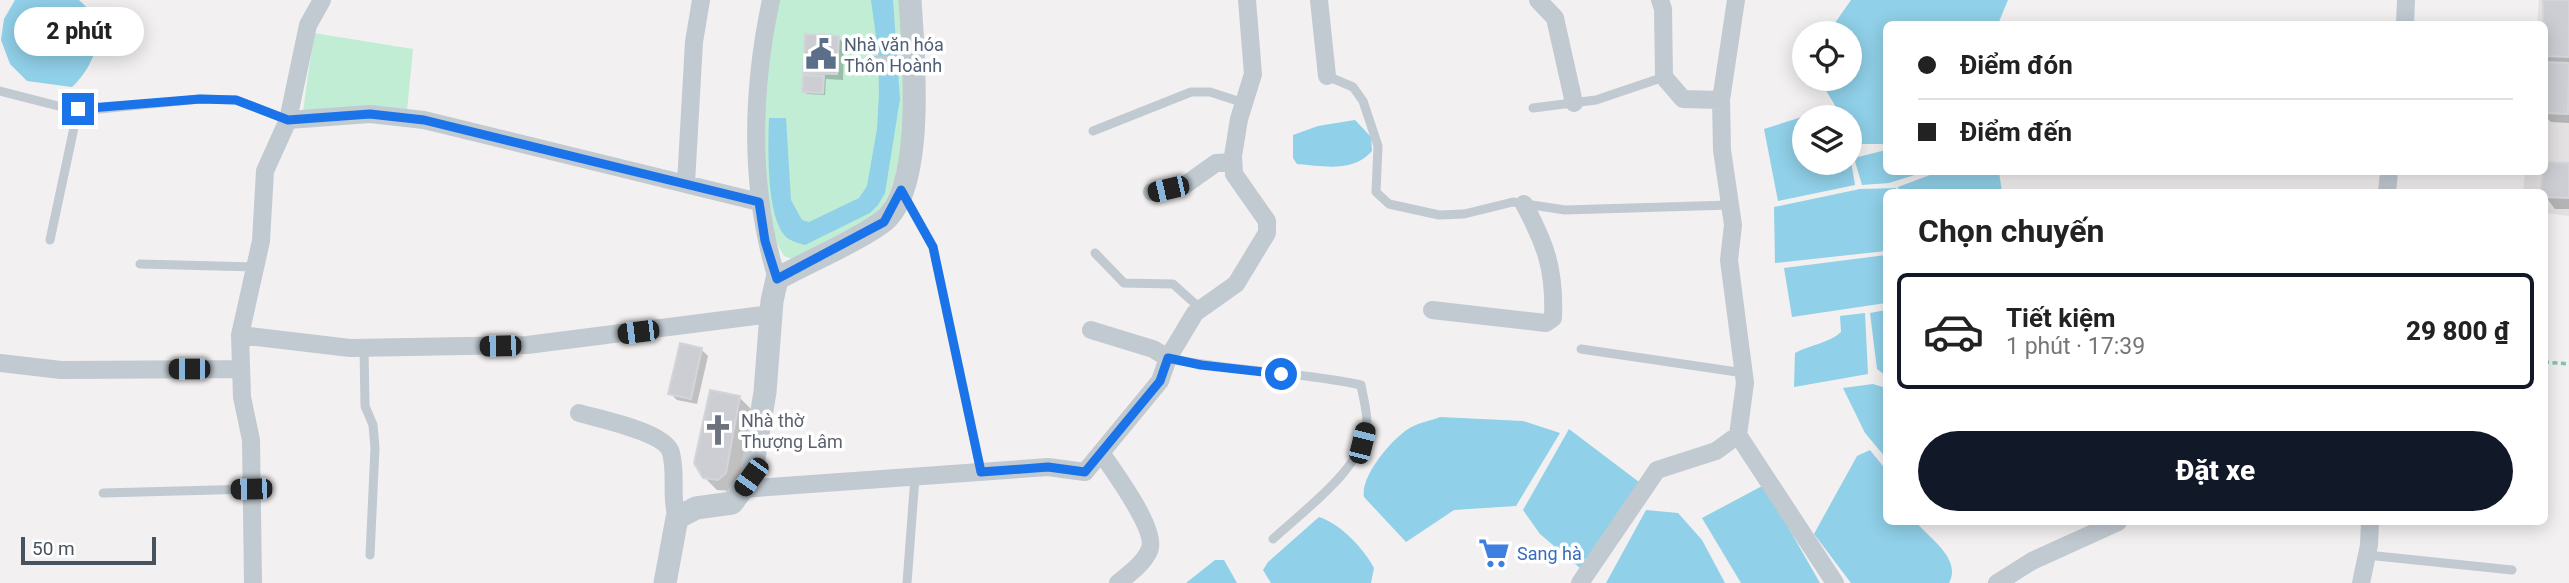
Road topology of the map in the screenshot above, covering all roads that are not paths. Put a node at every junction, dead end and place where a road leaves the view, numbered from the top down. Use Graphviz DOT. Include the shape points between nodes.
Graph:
graph roads {
  1 [pos="322,0"];
  2 [pos="702,0"];
  3 [pos="771,0"];
  4 [pos="909,0"];
  5 [pos="1247,0"];
  6 [pos="1319,0"];
  7 [pos="1538,0"];
  8 [pos="1660,0"];
  9 [pos="1736,0"];
  10 [pos="2406,0"];
  11 [pos="2405,21"];
  12 [pos="877,60"];
  13 [pos="908,61"];
  14 [pos="1327,76"];
  15 [pos="1664,77"];
  16 [pos="0,91"];
  17 [pos="1721,100"];
  18 [pos="1244,103"];
  19 [pos="1574,103"];
  20 [pos="1533,108"];
  21 [pos="78,109"];
  22 [pos="288,120"];
  23 [pos="1093,131"];
  24 [pos="1233,162"];
  25 [pos="686,183"];
  26 [pos="901,190"];
  27 [pos="1152,192"];
  28 [pos="759,202"];
  29 [pos="1524,204"];
  30 [pos="1730,205"];
  31 [pos="50,240"];
  32 [pos="1095,253"];
  33 [pos="140,264"];
  34 [pos="256,267"];
  35 [pos="777,279"];
  36 [pos="1201,309"];
  37 [pos="1432,310"];
  38 [pos="771,314"];
  39 [pos="1091,330"];
  40 [pos="240,335"];
  41 [pos="365,348"];
  42 [pos="1581,349"];
  43 [pos="1168,358"];
  44 [pos="0,363"];
  45 [pos="240,369"];
  46 [pos="1744,373"];
  47 [pos="579,413"];
  48 [pos="1738,435"];
  49 [pos="1102,454"];
  50 [pos="981,472"];
  51 [pos="915,477"];
  52 [pos="251,489"];
  53 [pos="742,489"];
  54 [pos="103,493"];
  55 [pos="677,518"];
  56 [pos="2111,525"];
  57 [pos="2370,525"];
  58 [pos="1273,539"];
  59 [pos="369,555"];
  60 [pos="2367,555"];
  61 [pos="2512,570"];
  62 [pos="253,583"];
  63 [pos="665,583"];
  64 [pos="907,583"];
  65 [pos="1118,583"];
  66 [pos="1580,583"];
  67 [pos="1835,583"];
  68 [pos="1997,583"];
  69 [pos="2361,583"];
  1 -- 22 [label="street" via="308,25"];
  2 -- 25 [label="street" via="694,42"];
  3 -- 28 [label="street" via="762,41 755,132"];
  4 -- 13 [label="street"];
  5 -- 18 [label="street" via="1253,74"];
  6 -- 14 [label="street"];
  7 -- 19 [label="street" via="1555,18"];
  8 -- 15 [label="street"];
  9 -- 17 [label="street"];
  10 -- 11 [label="street"];
  12 -- 13 [label="lane"];
  13 -- 26 [label="street" via="914,137"];
  14 -- 29 [label="lane" via="1353,87 1363,101 1378,146 1376,192 1389,204 1439,215"];
  15 -- 17 [label="street" via="1683,99"];
  15 -- 19 [label="lane"];
  16 -- 21 [label="lane"];
  17 -- 30 [label="street"];
  18 -- 23 [label="lane" via="1210,92 1191,92"];
  18 -- 24 [label="street"];
  19 -- 20 [label="lane"];
  21 -- 22 [label="lane" via="236,100"];
  21 -- 31 [label="lane"];
  22 -- 25 [label="street" via="370,114 424,120"];
  22 -- 34 [label="street" via="265,171"];
  24 -- 27 [label="street" via="1216,163 1185,185"];
  24 -- 36 [label="street" via="1238,184 1267,221 1267,233 1236,284"];
  25 -- 28 [label="street"];
  26 -- 35 [label="street" via="884,222"];
  26 -- 50 [label="lane" via="933,247"];
  28 -- 35 [label="street"];
  29 -- 30 [label="lane" via="1565,209"];
  29 -- 37 [label="street" via="1550,258 1553,318 1546,323"];
  30 -- 46 [label="street" via="1730,260"];
  32 -- 36 [label="lane" via="1124,283 1173,284"];
  33 -- 34 [label="lane"];
  34 -- 40 [label="street"];
  35 -- 38 [label="street"];
  36 -- 43 [label="street"];
  38 -- 41 [label="street" via="527,345"];
  38 -- 53 [label="street" via="765,393 751,477"];
  39 -- 43 [label="street"];
  40 -- 41 [label="street"];
  40 -- 45 [label="street"];
  41 -- 59 [label="lane" via="365,406 375,448"];
  42 -- 46 [label="lane"];
  43 -- 49 [label="street" via="1160,381"];
  43 -- 58 [label="lane" via="1361,385 1367,424 1351,464"];
  44 -- 45 [label="street" via="61,370"];
  45 -- 52 [label="street" via="251,440"];
  46 -- 48 [label="street" via="1744,412"];
  47 -- 55 [label="street" via="634,428 666,444 671,452 672,504"];
  48 -- 66 [label="street" via="1716,451 1657,470"];
  48 -- 67 [label="street"];
  49 -- 50 [label="street" via="1085,472 1048,467"];
  49 -- 65 [label="street" via="1152,539 1150,550"];
  50 -- 51 [label="street"];
  51 -- 53 [label="street"];
  51 -- 64 [label="lane"];
  52 -- 54 [label="lane"];
  52 -- 62 [label="street"];
  53 -- 55 [label="street" via="732,503 696,508"];
  55 -- 63 [label="street"];
  56 -- 68 [label="street" via="2032,561"];
  57 -- 60 [label="street"];
  60 -- 61 [label="lane"];
  60 -- 69 [label="street"];
}
